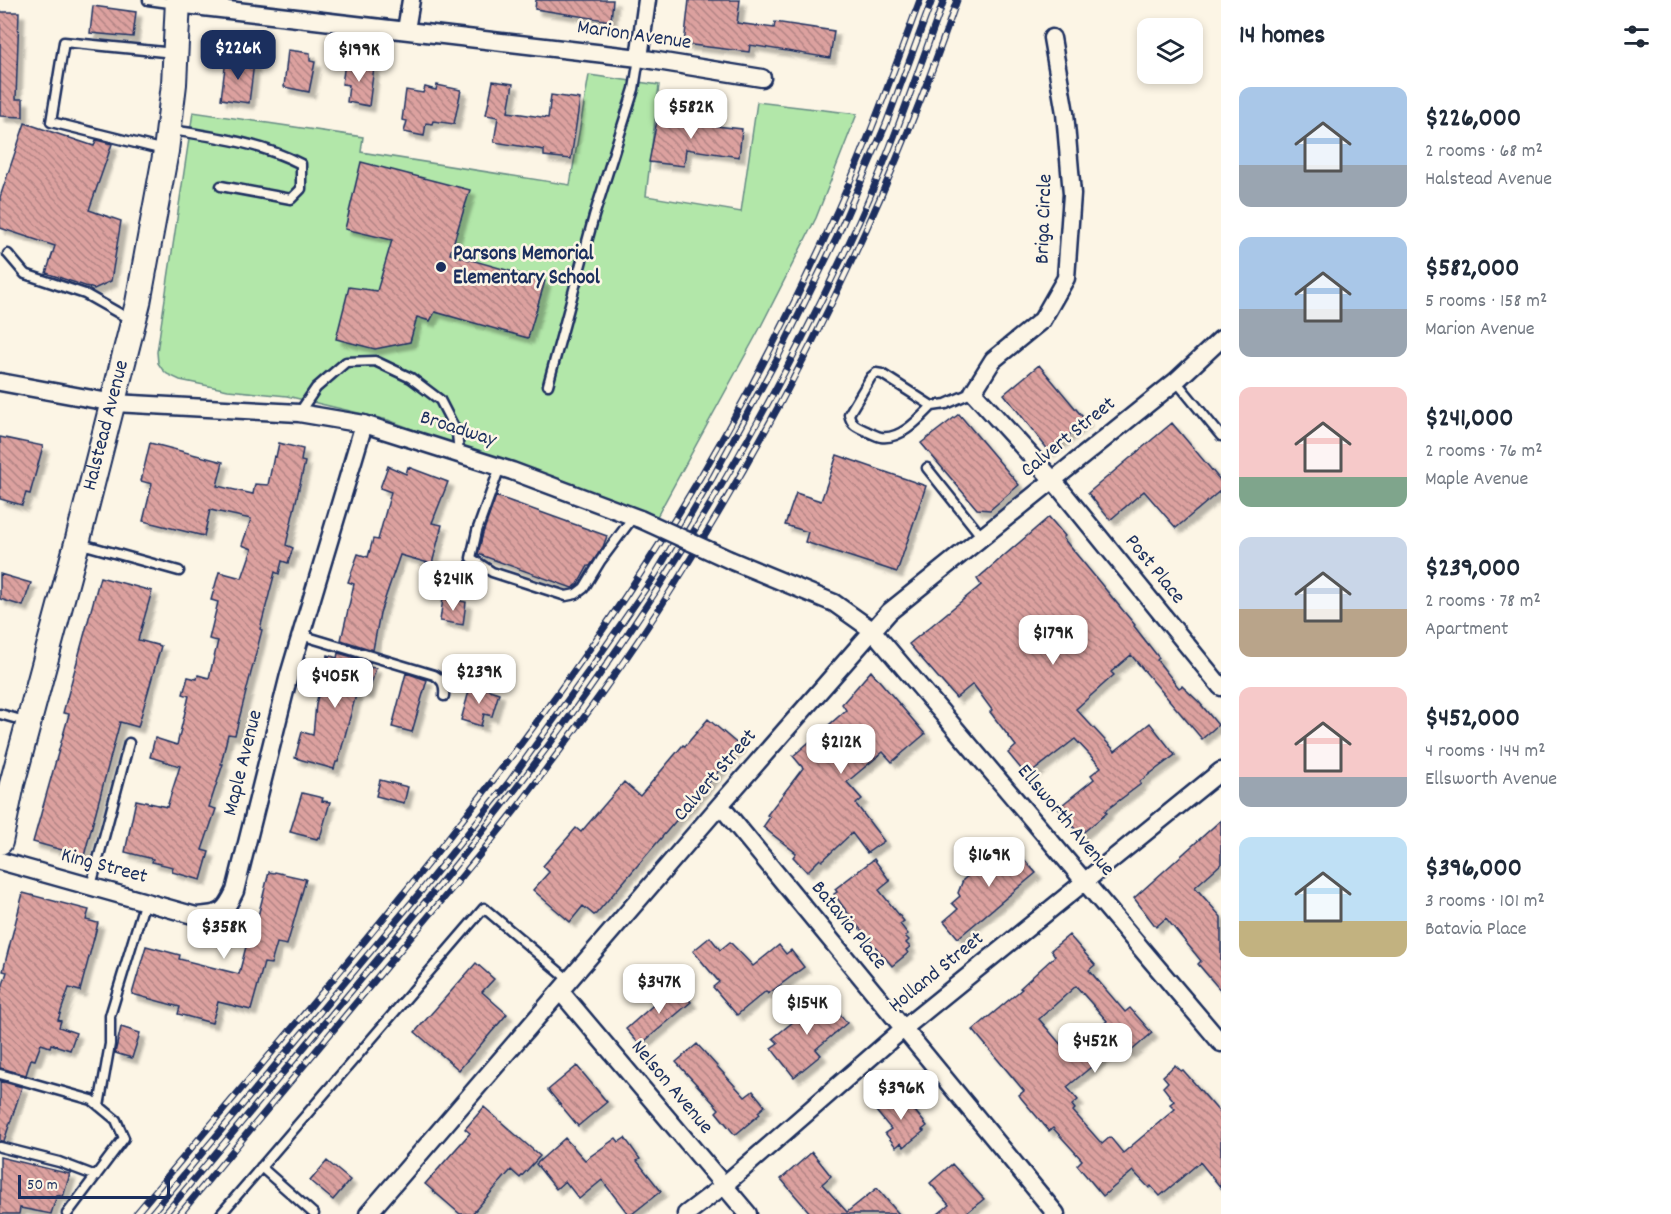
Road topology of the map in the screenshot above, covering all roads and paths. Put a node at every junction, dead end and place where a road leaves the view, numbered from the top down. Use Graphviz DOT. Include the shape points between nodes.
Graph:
graph roads {
  1 [pos="148,0"];
  2 [pos="411,0"];
  3 [pos="647,0"];
  4 [pos="177,2"];
  5 [pos="406,30"];
  6 [pos="1052,38"];
  7 [pos="174,53"];
  8 [pos="639,58"];
  9 [pos="762,78"];
  10 [pos="167,140"];
  11 [pos="221,186"];
  12 [pos="8,254"];
  13 [pos="134,322"];
  14 [pos="1221,339"];
  15 [pos="1176,381"];
  16 [pos="0,382"];
  17 [pos="548,385"];
  18 [pos="973,392"];
  19 [pos="114,403"];
  20 [pos="932,406"];
  21 [pos="299,413"];
  22 [pos="364,424"];
  23 [pos="1221,436"];
  24 [pos="459,453"];
  25 [pos="500,467"];
  26 [pos="927,468"];
  27 [pos="1053,480"];
  28 [pos="637,517"];
  29 [pos="982,537"];
  30 [pos="77,543"];
  31 [pos="179,571"];
  32 [pos="872,630"];
  33 [pos="301,635"];
  34 [pos="1221,687"];
  35 [pos="444,696"];
  36 [pos="0,714"];
  37 [pos="28,722"];
  38 [pos="129,743"];
  39 [pos="1221,771"];
  40 [pos="6,782"];
  41 [pos="720,805"];
  42 [pos="0,842"];
  43 [pos="0,861"];
  44 [pos="1086,881"];
  45 [pos="91,886"];
  46 [pos="145,901"];
  47 [pos="196,916"];
  48 [pos="565,986"];
  49 [pos="903,1029"];
  50 [pos="1221,1043"];
  51 [pos="0,1074"];
  52 [pos="99,1107"];
  53 [pos="0,1147"];
  54 [pos="261,1167"];
  55 [pos="96,1176"];
  56 [pos="723,1185"];
  57 [pos="67,1214"];
  58 [pos="221,1214"];
  59 [pos="314,1214"];
  60 [pos="368,1214"];
  61 [pos="686,1214"];
  62 [pos="748,1214"];
  63 [pos="1056,1214"];
  1 -- 4 [label="lane"];
  2 -- 5 [label="street"];
  3 -- 8 [label="street"];
  4 -- 5 [label="street, Marion Avenue"];
  4 -- 7 [label="street, Halstead Avenue"];
  5 -- 8 [label="street, Marion Avenue"];
  6 -- 18 [label="street, Briga Circle" via="1065,114 1072,194 1066,278 1042,320 993,360"];
  7 -- 10 [label="street, Halstead Avenue"];
  7 -- 10 [label="lane" via="64,42 51,122"];
  8 -- 9 [label="street, Marion Avenue"];
  8 -- 17 [label="lane" via="634,89"];
  10 -- 11 [label="lane" via="238,141 280,153 301,164 301,189 291,199"];
  10 -- 13 [label="street, Halstead Avenue"];
  12 -- 13 [label="lane" via="26,274 85,294"];
  13 -- 19 [label="street, Halstead Avenue"];
  14 -- 15 [label="street, Calvert Street"];
  15 -- 23 [label="lane"];
  15 -- 27 [label="street, Calvert Street"];
  16 -- 19 [label="street, Broadway"];
  18 -- 20 [label="lane"];
  18 -- 27 [label="street"];
  19 -- 21 [label="street, Broadway"];
  19 -- 30 [label="street, Halstead Avenue"];
  20 -- 20 [label="lane" via="876,373 849,414 854,426 882,437 894,436"];
  21 -- 22 [label="street, Broadway"];
  21 -- 24 [label="lane" via="316,388 346,362 375,361 411,378 440,400 457,433"];
  22 -- 24 [label="street, Broadway"];
  22 -- 33 [label="street, Maple Avenue"];
  24 -- 25 [label="street, Broadway"];
  25 -- 28 [label="street, Broadway"];
  25 -- 28 [label="lane" via="471,558 492,572 566,596 576,594"];
  26 -- 29 [label="lane"];
  27 -- 29 [label="street, Calvert Street"];
  27 -- 34 [label="street, Post Place"];
  28 -- 32 [label="street, Broadway, bridge" via="834,603"];
  29 -- 32 [label="street, Calvert Street"];
  30 -- 31 [label="lane"];
  30 -- 37 [label="street, Halstead Avenue"];
  32 -- 41 [label="street, Calvert Street"];
  32 -- 44 [label="street, Ellsworth Avenue"];
  33 -- 35 [label="lane" via="434,675 445,686"];
  33 -- 47 [label="street, Maple Avenue" via="235,891 227,908 214,915"];
  36 -- 37 [label="lane"];
  37 -- 40 [label="street, Halstead Avenue"];
  38 -- 45 [label="lane"];
  39 -- 44 [label="street, Holland Street"];
  40 -- 42 [label="street, Halstead Avenue"];
  41 -- 48 [label="street, Calvert Street"];
  41 -- 49 [label="street, Batavia Place"];
  43 -- 45 [label="street, King Street"];
  44 -- 49 [label="street, Holland Street"];
  44 -- 50 [label="street, Ellsworth Avenue"];
  45 -- 46 [label="street, King Street"];
  46 -- 47 [label="street, King Street"];
  46 -- 52 [label="lane" via="110,1016 110,1044"];
  48 -- 54 [label="lane" via="484,908"];
  48 -- 56 [label="street, Nelson Avenue"];
  48 -- 60 [label="street, Calvert Street"];
  49 -- 56 [label="street, Holland Street"];
  49 -- 63 [label="street, Batavia Place"];
  51 -- 52 [label="lane" via="92,1100"];
  52 -- 55 [label="lane" via="116,1120 124,1138"];
  53 -- 55 [label="lane"];
  54 -- 58 [label="lane"];
  54 -- 59 [label="lane"];
  55 -- 57 [label="lane"];
  56 -- 61 [label="street, Holland Street"];
  56 -- 62 [label="street, Nelson Avenue"];
}
